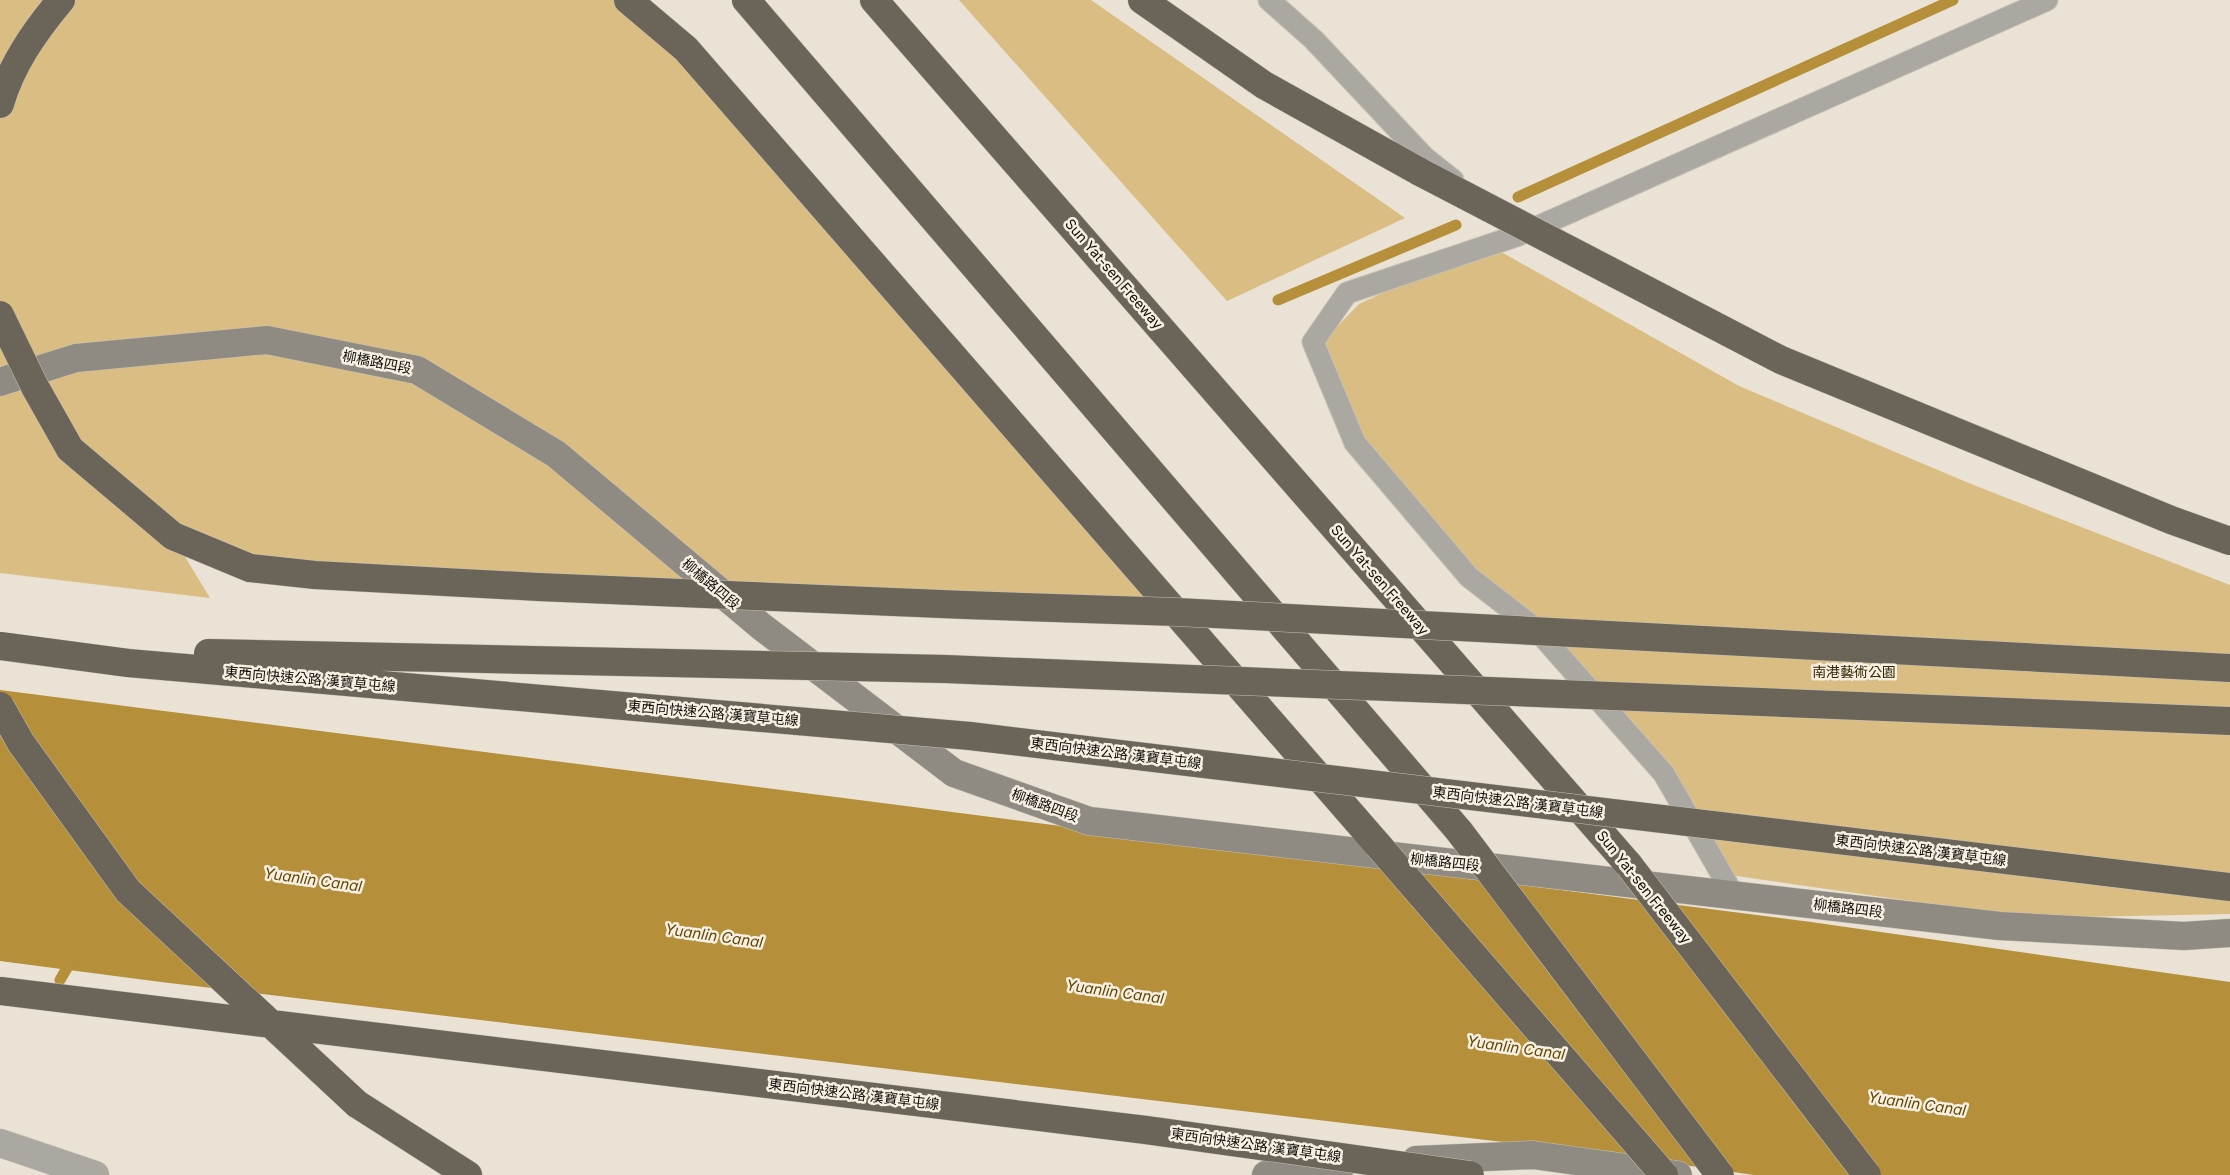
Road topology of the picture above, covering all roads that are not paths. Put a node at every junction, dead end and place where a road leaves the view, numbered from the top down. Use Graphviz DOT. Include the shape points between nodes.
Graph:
graph roads {
  1 [pos="62,0"];
  2 [pos="628,0"];
  3 [pos="746,0"];
  4 [pos="874,0"];
  5 [pos="1142,0"];
  6 [pos="1269,0"];
  7 [pos="2047,0"];
  8 [pos="0,104"];
  9 [pos="1519,235"];
  10 [pos="0,315"];
  11 [pos="0,382"];
  12 [pos="2230,541"];
  13 [pos="0,646"];
  14 [pos="128,663"];
  15 [pos="2230,668"];
  16 [pos="0,706"];
  17 [pos="2230,721"];
  18 [pos="2230,887"];
  19 [pos="1733,894"];
  20 [pos="2230,934"];
  21 [pos="0,990"];
  22 [pos="0,1143"];
  23 [pos="96,1175"];
  24 [pos="468,1175"];
  25 [pos="1266,1175"];
  26 [pos="1470,1175"];
  27 [pos="1664,1175"];
  28 [pos="1678,1175"];
  29 [pos="1720,1175"];
  30 [pos="1867,1175"];
  1 -- 8 [label="highway" via="34,33 4,88"];
  2 -- 27 [label="highway, bridge" via="686,49"];
  3 -- 29 [label="highway, bridge" via="1459,831"];
  4 -- 30 [label="highway, Sun Yat-sen Freeway, bridge" via="1630,865"];
  5 -- 12 [label="highway, bridge" via="1264,85 1420,172 1781,360"];
  6 -- 9 [label="lane" via="1314,40 1424,156"];
  7 -- 9 [label="lane"];
  9 -- 19 [label="lane" via="1347,293 1313,342 1355,443 1469,577 1536,629 1664,774"];
  10 -- 15 [label="highway, bridge" via="34,387 70,449 173,536 250,568 549,588 1177,612"];
  11 -- 19 [label="main road, 柳橋路四段" via="76,358 266,340 417,370 556,454 762,627 954,773 1089,821"];
  13 -- 14 [label="highway, 東西向快速公路 漢寶草屯線, bridge"];
  14 -- 17 [label="highway, bridge" via="197,653 946,668"];
  14 -- 18 [label="highway, 東西向快速公路 漢寶草屯線, bridge" via="970,736"];
  16 -- 24 [label="highway, bridge" via="21,743 128,891 358,1104"];
  19 -- 20 [label="main road, 柳橋路四段" via="2000,926 2184,936"];
  21 -- 26 [label="highway, 東西向快速公路 漢寶草屯線, bridge" via="1136,1128"];
  22 -- 23 [label="street"];
  25 -- 28 [label="main road" via="1308,1166 1533,1155"];
}
